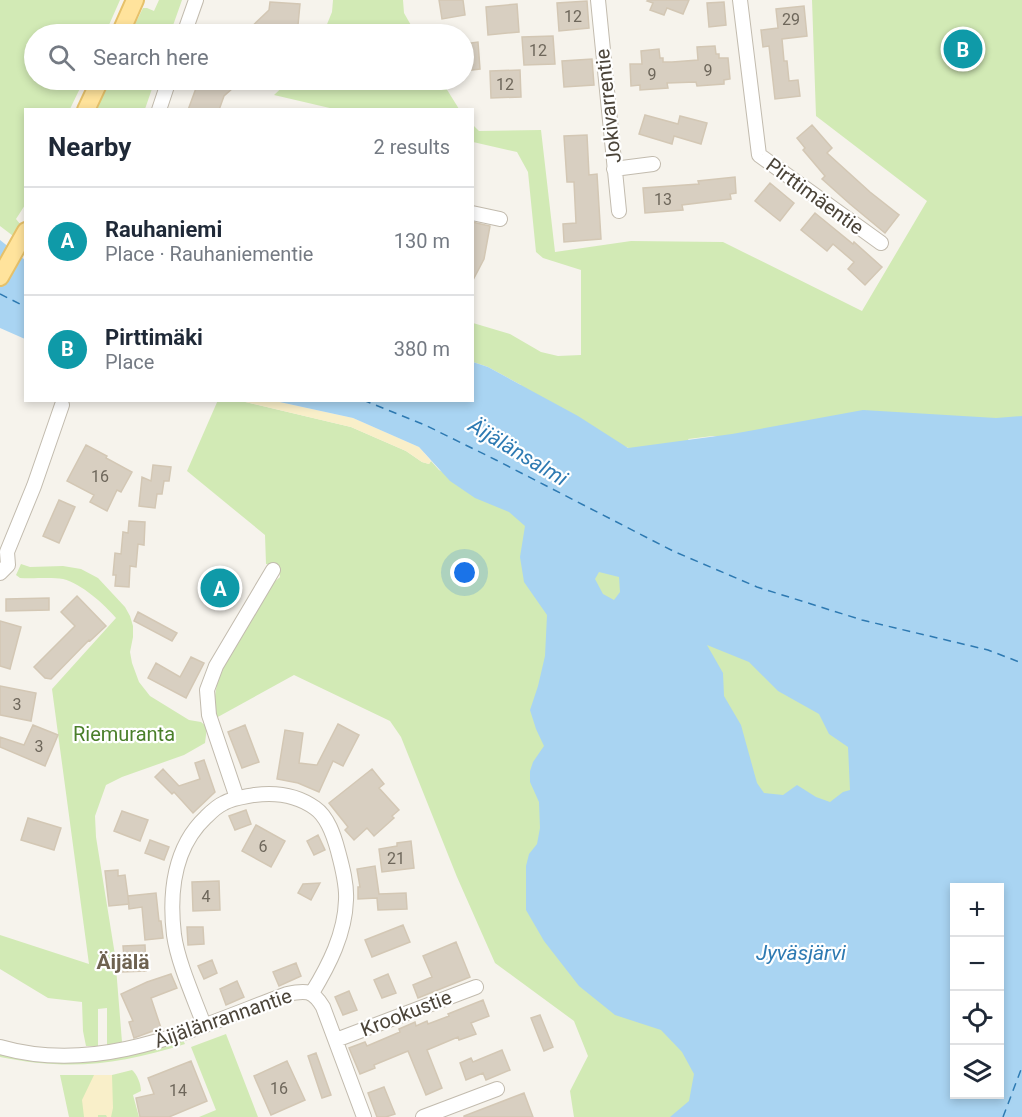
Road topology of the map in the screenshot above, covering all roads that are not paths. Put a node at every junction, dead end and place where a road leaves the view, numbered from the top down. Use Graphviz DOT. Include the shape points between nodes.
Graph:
graph roads {
  1 [pos="135,0"];
  2 [pos="196,0"];
  3 [pos="598,0"];
  4 [pos="740,0"];
  5 [pos="124,24"];
  6 [pos="188,24"];
  7 [pos="95,90"];
  8 [pos="166,90"];
  9 [pos="87,108"];
  10 [pos="160,108"];
  11 [pos="653,164"];
  12 [pos="614,169"];
  13 [pos="619,212"];
  14 [pos="474,213"];
  15 [pos="500,219"];
  16 [pos="24,235"];
  17 [pos="881,243"];
  18 [pos="0,277"];
  19 [pos="62,405"];
  20 [pos="273,570"];
  21 [pos="0,573"];
  22 [pos="237,798"];
  23 [pos="476,987"];
  24 [pos="312,993"];
  25 [pos="204,1025"];
  26 [pos="336,1040"];
  27 [pos="0,1047"];
  28 [pos="497,1089"];
  29 [pos="364,1117"];
  30 [pos="423,1117"];
  1 -- 5 [label="main road"];
  2 -- 6 [label="street"];
  3 -- 12 [label="street, Jokivarrentie"];
  4 -- 17 [label="street, Pirttimäentie" via="759,155"];
  7 -- 9 [label="main road"];
  8 -- 10 [label="street"];
  11 -- 12 [label="street"];
  12 -- 13 [label="street, Jokivarrentie"];
  14 -- 15 [label="street"];
  16 -- 18 [label="main road"];
  19 -- 21 [label="street" via="7,552 8,564"];
  20 -- 22 [label="street" via="216,666 207,690 209,715"];
  22 -- 24 [label="street" via="281,794 316,809 328,822 342,865 346,900 335,951"];
  22 -- 25 [label="street" via="222,804 197,825 187,839 175,874 174,935"];
  23 -- 26 [label="street, Krookustie"];
  24 -- 25 [label="street, Äijälänrannantie" via="287,994"];
  24 -- 26 [label="street, Äijälänrannantie" via="323,1007"];
  25 -- 27 [label="street, Äijälänrannantie" via="113,1053 58,1055"];
  26 -- 29 [label="street, Äijälänrannantie"];
  28 -- 30 [label="street"];
}
